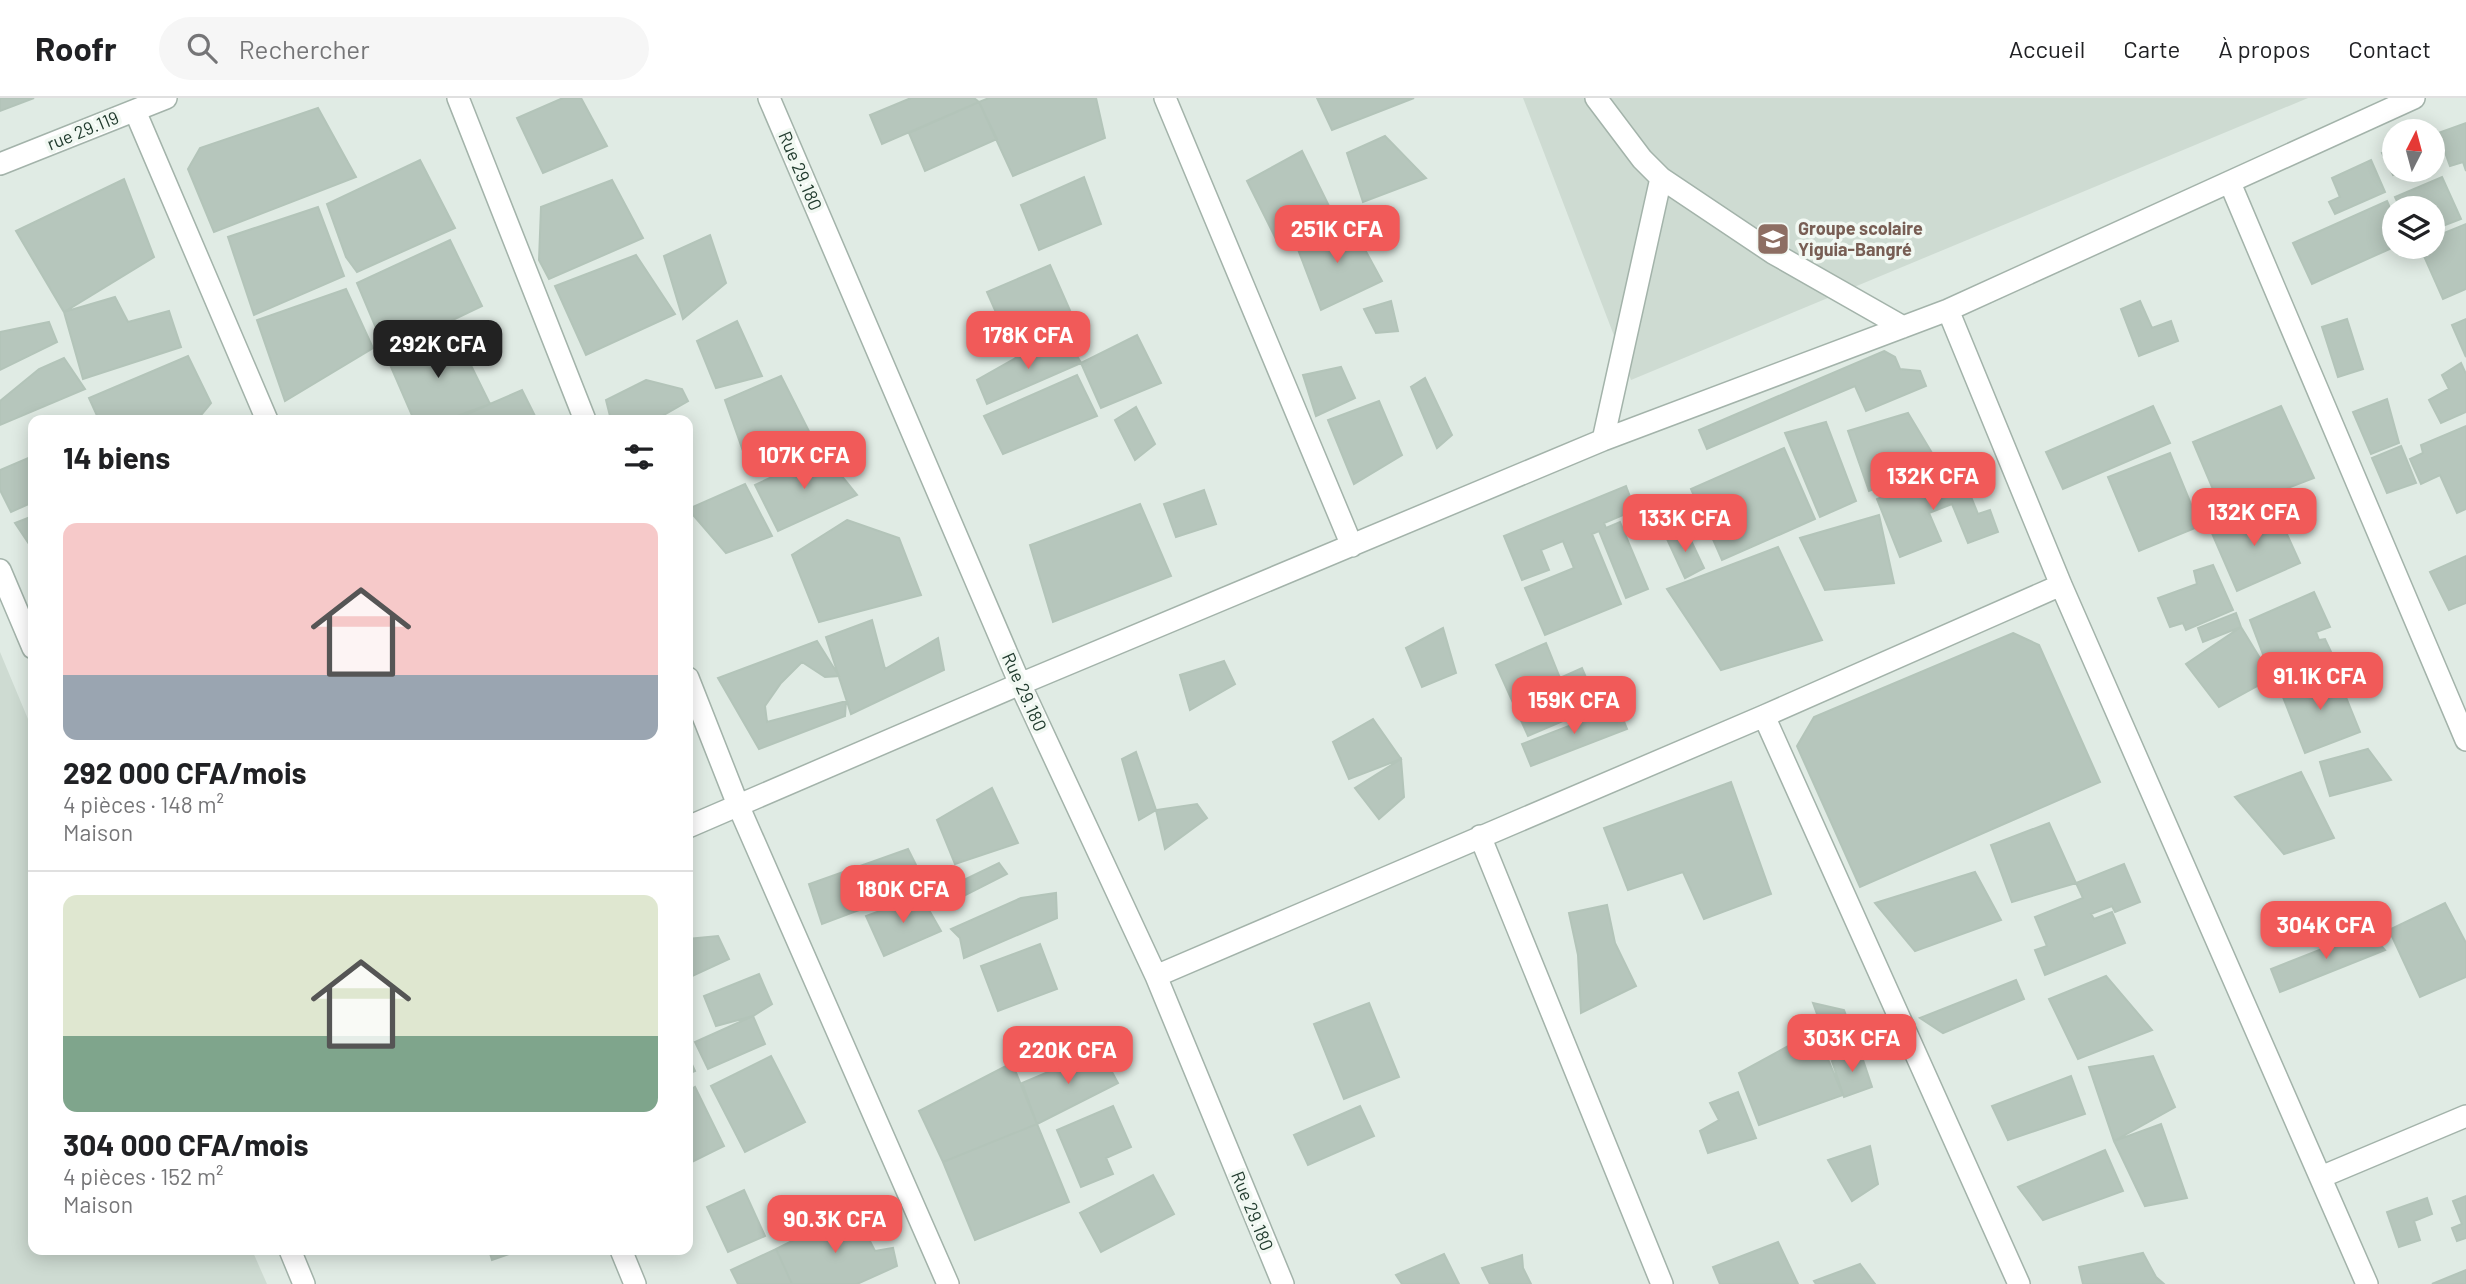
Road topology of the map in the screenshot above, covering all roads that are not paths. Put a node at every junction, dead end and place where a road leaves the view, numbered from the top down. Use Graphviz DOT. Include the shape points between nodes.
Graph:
graph roads {
  1 [pos="166,98"];
  2 [pos="458,98"];
  3 [pos="768,98"];
  4 [pos="1165,98"];
  5 [pos="1596,98"];
  6 [pos="2414,98"];
  7 [pos="135,111"];
  8 [pos="0,164"];
  9 [pos="1661,178"];
  10 [pos="2230,183"];
  11 [pos="1948,310"];
  12 [pos="1903,327"];
  13 [pos="265,415"];
  14 [pos="583,415"];
  15 [pos="1603,440"];
  16 [pos="1352,546"];
  17 [pos="0,570"];
  18 [pos="2061,585"];
  19 [pos="28,636"];
  20 [pos="1020,684"];
  21 [pos="693,691"];
  22 [pos="1764,716"];
  23 [pos="2466,740"];
  24 [pos="738,805"];
  25 [pos="693,825"];
  26 [pos="1480,836"];
  27 [pos="1156,976"];
  28 [pos="2466,1116"];
  29 [pos="2321,1177"];
  30 [pos="292,1255"];
  31 [pos="623,1255"];
  32 [pos="304,1284"];
  33 [pos="635,1284"];
  34 [pos="948,1284"];
  35 [pos="1283,1284"];
  36 [pos="1662,1284"];
  37 [pos="2019,1284"];
  38 [pos="2367,1284"];
  1 -- 7 [label="street, rue 29.119"];
  2 -- 14 [label="street"];
  3 -- 20 [label="street, Rue 29.180"];
  4 -- 16 [label="street"];
  5 -- 9 [label="street"];
  6 -- 10 [label="street"];
  7 -- 8 [label="street, rue 29.119"];
  7 -- 13 [label="street"];
  9 -- 12 [label="street" via="1773,253"];
  9 -- 15 [label="street"];
  10 -- 11 [label="street"];
  10 -- 23 [label="street"];
  11 -- 12 [label="street"];
  11 -- 18 [label="street"];
  12 -- 15 [label="street"];
  15 -- 16 [label="street"];
  16 -- 20 [label="street"];
  17 -- 19 [label="street"];
  18 -- 22 [label="street"];
  18 -- 29 [label="street"];
  20 -- 24 [label="street"];
  20 -- 27 [label="street, Rue 29.180"];
  21 -- 24 [label="street"];
  22 -- 26 [label="street"];
  22 -- 37 [label="street"];
  24 -- 25 [label="street"];
  24 -- 34 [label="street"];
  26 -- 27 [label="street"];
  26 -- 36 [label="street"];
  27 -- 35 [label="street, Rue 29.180"];
  28 -- 29 [label="street"];
  29 -- 38 [label="street"];
  30 -- 32 [label="street"];
  31 -- 33 [label="street"];
}
